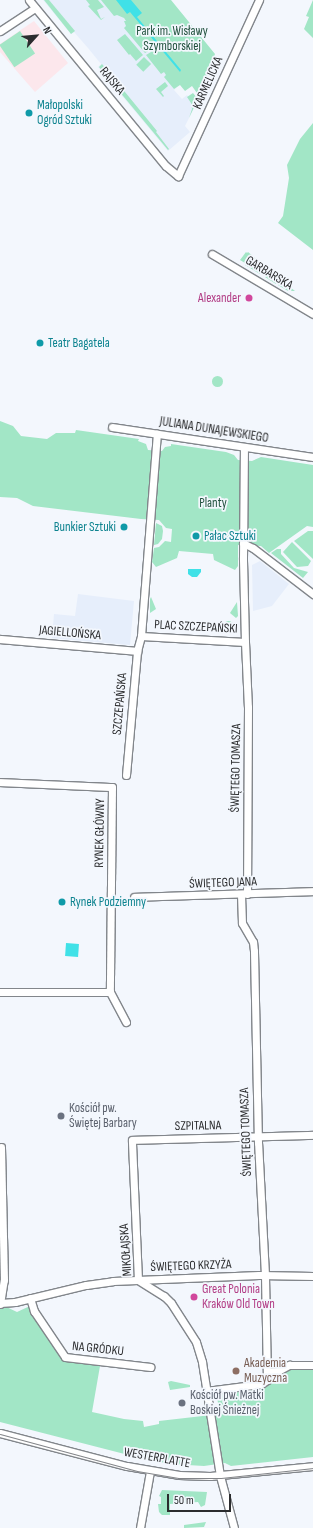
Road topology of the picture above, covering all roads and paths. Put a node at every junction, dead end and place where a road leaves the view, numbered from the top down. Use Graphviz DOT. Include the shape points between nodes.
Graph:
graph roads {
  1 [pos="29,0"];
  2 [pos="258,0"];
  3 [pos="35,8"];
  4 [pos="0,31"];
  5 [pos="178,176"];
  6 [pos="212,254"];
  7 [pos="313,314"];
  8 [pos="112,427"];
  9 [pos="157,434"];
  10 [pos="244,447"];
  11 [pos="313,457"];
  12 [pos="243,543"];
  13 [pos="313,594"];
  14 [pos="141,636"];
  15 [pos="0,639"];
  16 [pos="245,642"];
  17 [pos="137,651"];
  18 [pos="126,775"];
  19 [pos="0,782"];
  20 [pos="313,891"];
  21 [pos="244,894"];
  22 [pos="134,897"];
  23 [pos="0,992"];
  24 [pos="110,992"];
  25 [pos="126,1022"];
  26 [pos="313,1135"];
  27 [pos="258,1137"];
  28 [pos="132,1140"];
  29 [pos="1,1147"];
  30 [pos="265,1275"];
  31 [pos="313,1276"];
  32 [pos="138,1280"];
  33 [pos="30,1298"];
  34 [pos="0,1303"];
  35 [pos="313,1365"];
  36 [pos="150,1366"];
  37 [pos="267,1372"];
  38 [pos="206,1391"];
  39 [pos="0,1433"];
  40 [pos="313,1466"];
  41 [pos="150,1471"];
  42 [pos="220,1476"];
  43 [pos="140,1528"];
  44 [pos="234,1528"];
  1 -- 3 [label="street, RAJSKA"];
  2 -- 5 [label="street, KARMELICKA"];
  3 -- 4 [label="street"];
  3 -- 5 [label="street, RAJSKA" via="166,166"];
  6 -- 7 [label="street, GARBARSKA"];
  8 -- 9 [label="street, JULIANA DUNAJEWSKIEGO"];
  9 -- 10 [label="street, JULIANA DUNAJEWSKIEGO"];
  9 -- 14 [label="street, PLAC SZCZEPAŃSKI"];
  10 -- 11 [label="street, JULIANA DUNAJEWSKIEGO"];
  10 -- 12 [label="street"];
  12 -- 13 [label="street"];
  12 -- 16 [label="street, PLAC SZCZEPAŃSKI"];
  14 -- 16 [label="street, PLAC SZCZEPAŃSKI"];
  14 -- 17 [label="street, SZCZEPAŃSKA"];
  15 -- 17 [label="street, JAGIELLOŃSKA"];
  16 -- 21 [label="street, ŚWIĘTEGO TOMASZA" via="248,707"];
  17 -- 18 [label="street, SZCZEPAŃSKA"];
  19 -- 24 [label="street, RYNEK GŁÓWNY" via="112,787"];
  20 -- 21 [label="street, ŚWIĘTEGO JANA"];
  21 -- 22 [label="street, ŚWIĘTEGO JANA"];
  21 -- 27 [label="street, ŚWIĘTEGO TOMASZA" via="242,923 253,942 254,951"];
  23 -- 24 [label="street"];
  24 -- 25 [label="street, RYNEK GŁÓWNY"];
  26 -- 27 [label="street, SZPITALNA"];
  27 -- 28 [label="street, SZPITALNA"];
  27 -- 30 [label="street, ŚWIĘTEGO TOMASZA"];
  28 -- 32 [label="street, MIKOŁAJSKA"];
  29 -- 34 [label="street" via="4,1280"];
  30 -- 31 [label="street, ŚWIĘTEGO KRZYŻA"];
  30 -- 32 [label="street, ŚWIĘTEGO KRZYŻA"];
  30 -- 37 [label="street, ŚWIĘTEGO TOMASZA"];
  32 -- 33 [label="street, ŚWIĘTEGO KRZYŻA" via="86,1285"];
  32 -- 38 [label="street, MIKOŁAJSKA" via="172,1303 189,1330 198,1348"];
  33 -- 34 [label="street, ŚWIĘTEGO KRZYŻA"];
  33 -- 36 [label="street, NA GRÓDKU" via="34,1311 65,1357"];
  35 -- 37 [label="street" via="289,1365 278,1371"];
  37 -- 38 [label="street" via="267,1380 261,1384"];
  38 -- 42 [label="street, MIKOŁAJSKA"];
  39 -- 41 [label="street, WESTERPLATTE"];
  40 -- 42 [label="street, WESTERPLATTE"];
  41 -- 42 [label="street, WESTERPLATTE"];
  41 -- 43 [label="street"];
  42 -- 44 [label="street, MIKOŁAJSKA"];
}
